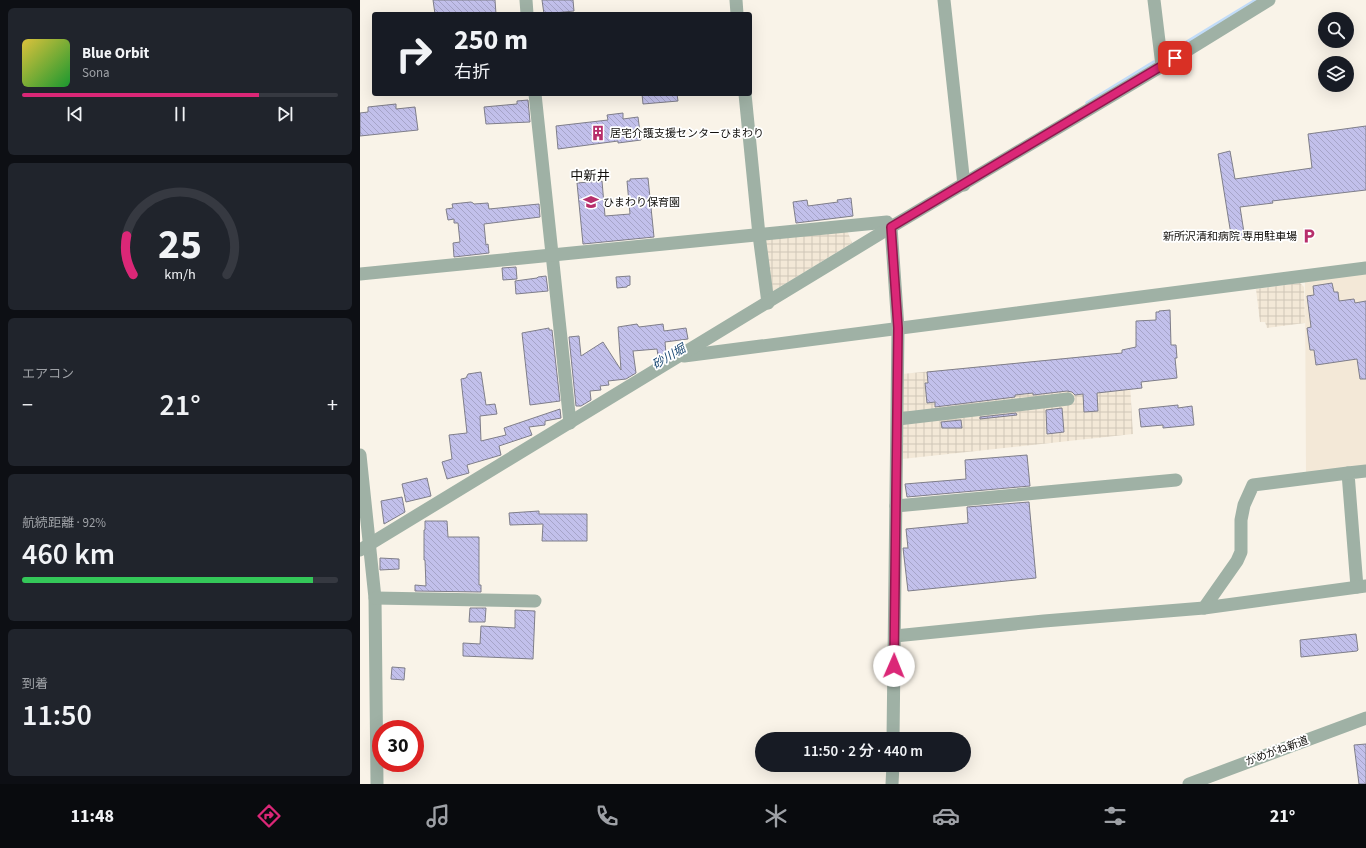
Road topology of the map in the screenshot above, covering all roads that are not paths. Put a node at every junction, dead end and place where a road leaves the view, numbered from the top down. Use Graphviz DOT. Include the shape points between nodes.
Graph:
graph roads {
  1 [pos="526,0"];
  2 [pos="736,0"];
  3 [pos="944,0"];
  4 [pos="1154,0"];
  5 [pos="1268,0"];
  6 [pos="527,12"];
  7 [pos="737,12"];
  8 [pos="1162,66"];
  9 [pos="536,96"];
  10 [pos="745,96"];
  11 [pos="964,185"];
  12 [pos="891,227"];
  13 [pos="759,234"];
  14 [pos="552,255"];
  15 [pos="1366,268"];
  16 [pos="360,274"];
  17 [pos="768,303"];
  18 [pos="898,328"];
  19 [pos="679,357"];
  20 [pos="1068,399"];
  21 [pos="898,419"];
  22 [pos="570,423"];
  23 [pos="360,455"];
  24 [pos="1366,471"];
  25 [pos="1348,473"];
  26 [pos="1176,480"];
  27 [pos="896,506"];
  28 [pos="365,547"];
  29 [pos="1361,586"];
  30 [pos="374,598"];
  31 [pos="535,601"];
  32 [pos="1204,608"];
  33 [pos="895,636"];
  34 [pos="1366,718"];
  35 [pos="893,732"];
  36 [pos="893,772"];
  37 [pos="377,784"];
  38 [pos="892,784"];
  39 [pos="1189,784"];
  1 -- 6 [label="street"];
  2 -- 7 [label="street"];
  3 -- 11 [label="street"];
  4 -- 8 [label="street"];
  5 -- 8 [label="street"];
  8 -- 11 [label="street"];
  9 -- 14 [label="street"];
  10 -- 13 [label="street"];
  11 -- 12 [label="street"];
  12 -- 13 [label="street" via="887,222"];
  12 -- 17 [label="street"];
  12 -- 18 [label="street"];
  13 -- 14 [label="street"];
  13 -- 17 [label="street"];
  14 -- 16 [label="street"];
  14 -- 22 [label="street"];
  15 -- 18 [label="street"];
  17 -- 19 [label="street"];
  18 -- 19 [label="street"];
  18 -- 21 [label="street"];
  19 -- 22 [label="street"];
  20 -- 21 [label="street"];
  21 -- 27 [label="street"];
  22 -- 28 [label="street"];
  23 -- 28 [label="street"];
  24 -- 25 [label="street"];
  25 -- 29 [label="street"];
  25 -- 32 [label="street" via="1253,485 1244,505 1241,520 1242,552"];
  26 -- 27 [label="street"];
  27 -- 33 [label="street"];
  28 -- 30 [label="street"];
  29 -- 32 [label="street"];
  30 -- 31 [label="street"];
  30 -- 37 [label="street"];
  32 -- 33 [label="street" via="1044,620"];
  33 -- 35 [label="street"];
  34 -- 39 [label="street, かめがね新道"];
  36 -- 38 [label="street"];
}
